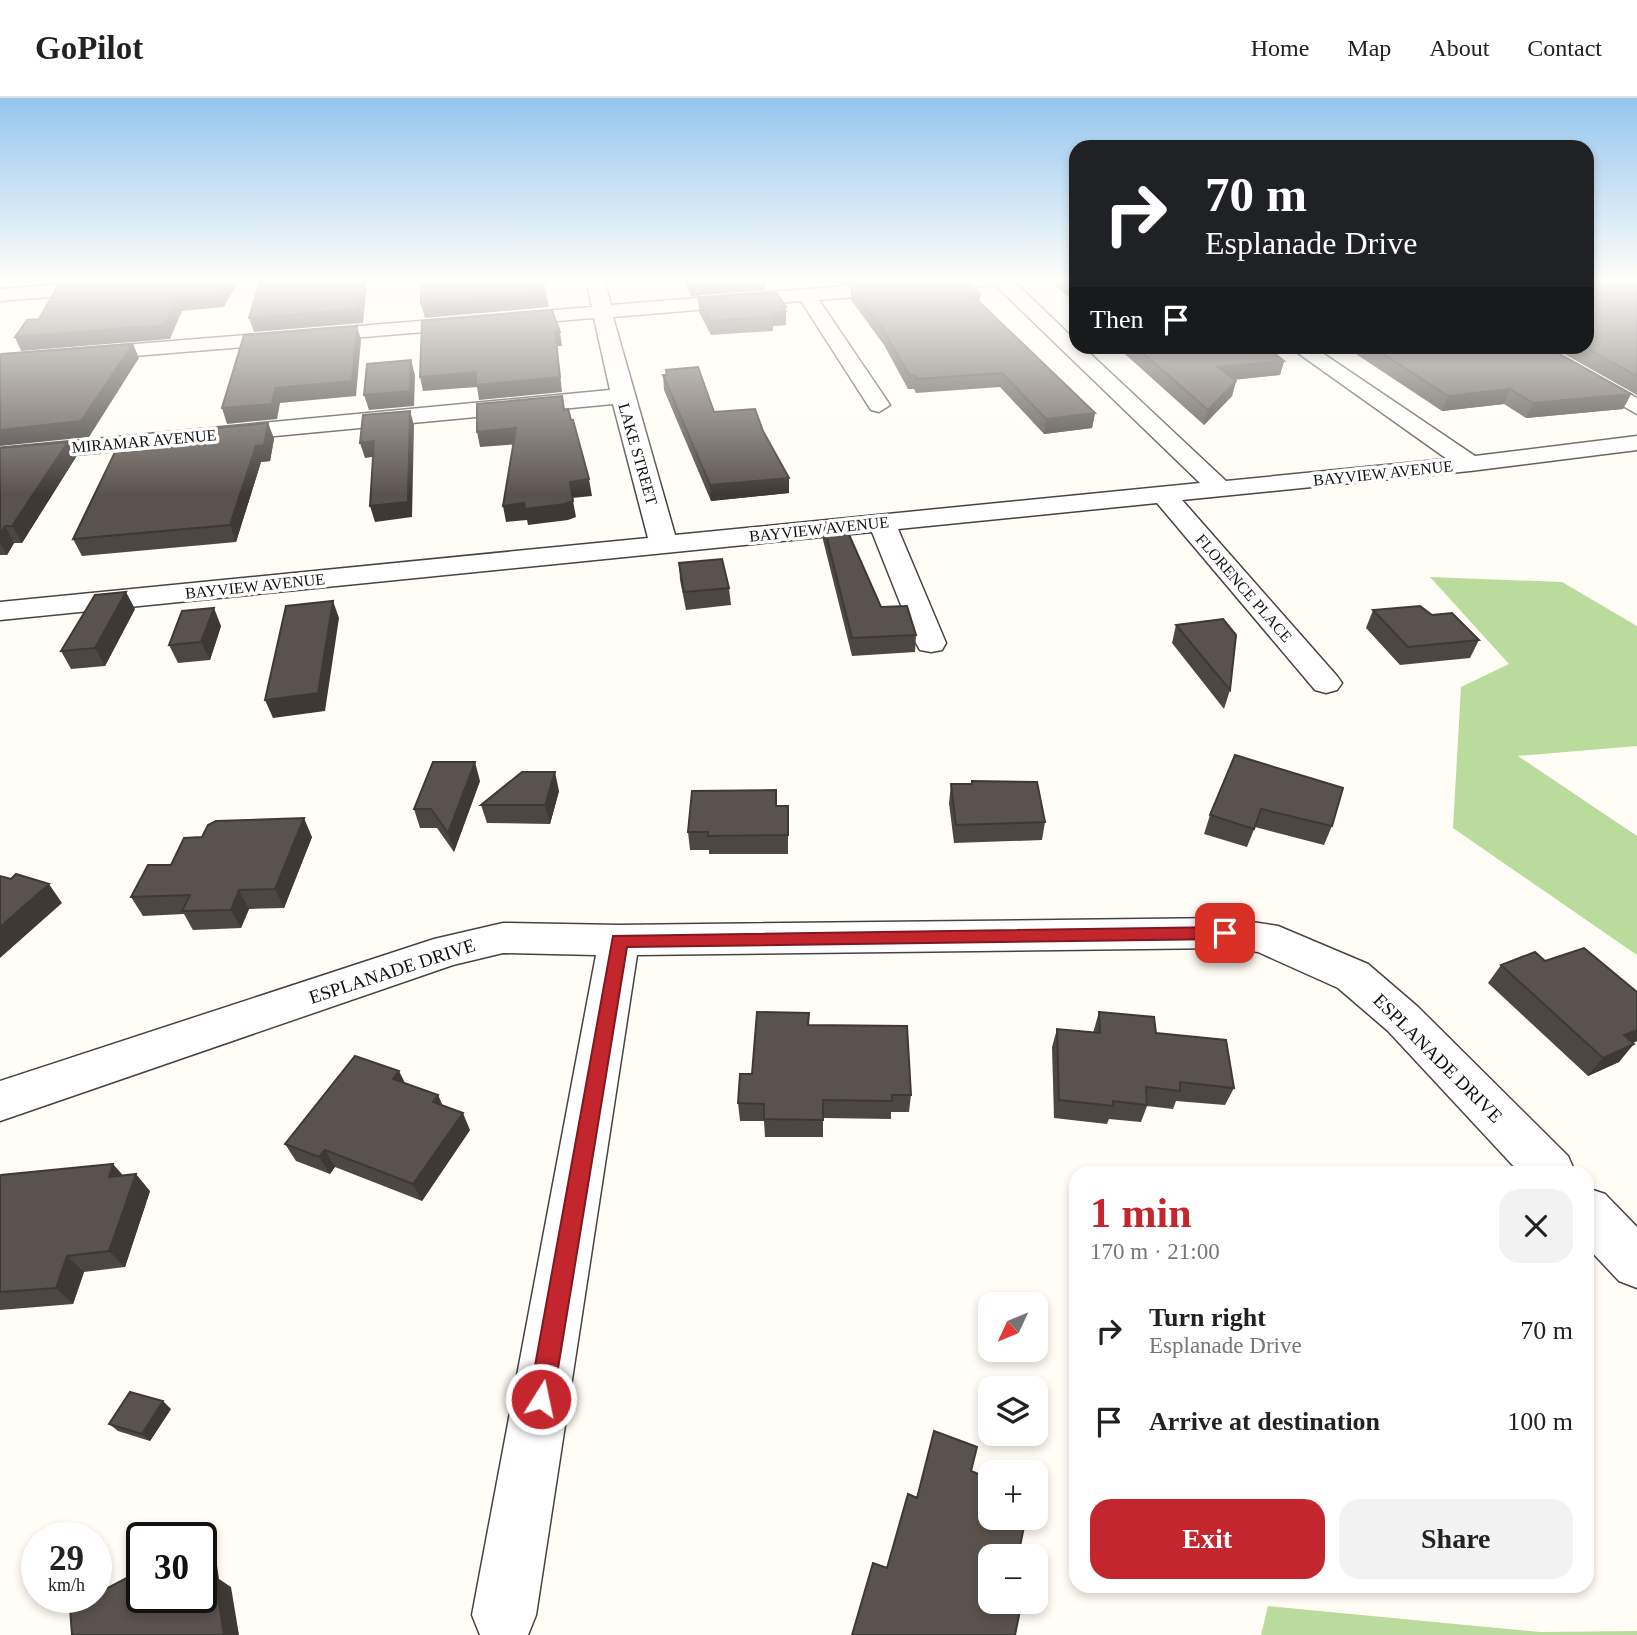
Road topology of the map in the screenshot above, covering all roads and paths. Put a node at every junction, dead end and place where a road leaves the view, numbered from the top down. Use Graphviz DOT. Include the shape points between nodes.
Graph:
graph roads {
  1 [pos="124,351"];
  2 [pos="612,351"];
  3 [pos="843,351"];
  4 [pos="1080,354"];
  5 [pos="1310,354"];
  6 [pos="1542,354"];
  7 [pos="0,361"];
  8 [pos="622,396"];
  9 [pos="879,405"];
  10 [pos="1637,407"];
  11 [pos="1637,443"];
  12 [pos="0,455"];
  13 [pos="1470,464"];
  14 [pos="1220,489"];
  15 [pos="1163,493"];
  16 [pos="882,522"];
  17 [pos="664,546"];
  18 [pos="0,611"];
  19 [pos="931,643"];
  20 [pos="1326,683"];
  21 [pos="619,940"];
  22 [pos="0,1101"];
  23 [pos="1545,1166"];
  24 [pos="1594,1218"];
  25 [pos="1637,1263"];
  26 [pos="504,1615"];
  1 -- 7 [label="street"];
  2 -- 8 [label="street, LAKE STREET"];
  3 -- 9 [label="street"];
  4 -- 14 [label="street"];
  5 -- 13 [label="street"];
  6 -- 10 [label="street"];
  8 -- 12 [label="street, MIRAMAR AVENUE"];
  8 -- 17 [label="street, LAKE STREET"];
  11 -- 13 [label="street, BAYVIEW AVENUE"];
  13 -- 14 [label="street, BAYVIEW AVENUE"];
  14 -- 15 [label="street, BAYVIEW AVENUE"];
  15 -- 16 [label="street, BAYVIEW AVENUE"];
  15 -- 20 [label="street, FLORENCE PLACE"];
  16 -- 17 [label="street, BAYVIEW AVENUE"];
  16 -- 19 [label="street"];
  17 -- 18 [label="street, BAYVIEW AVENUE"];
  21 -- 22 [label="street, ESPLANADE DRIVE" via="503,938 449,950"];
  21 -- 23 [label="street, ESPLANADE DRIVE" via="1225,933 1264,937 1353,976 1403,1019"];
  21 -- 26 [label="street"];
  24 -- 25 [label="street"];
}
